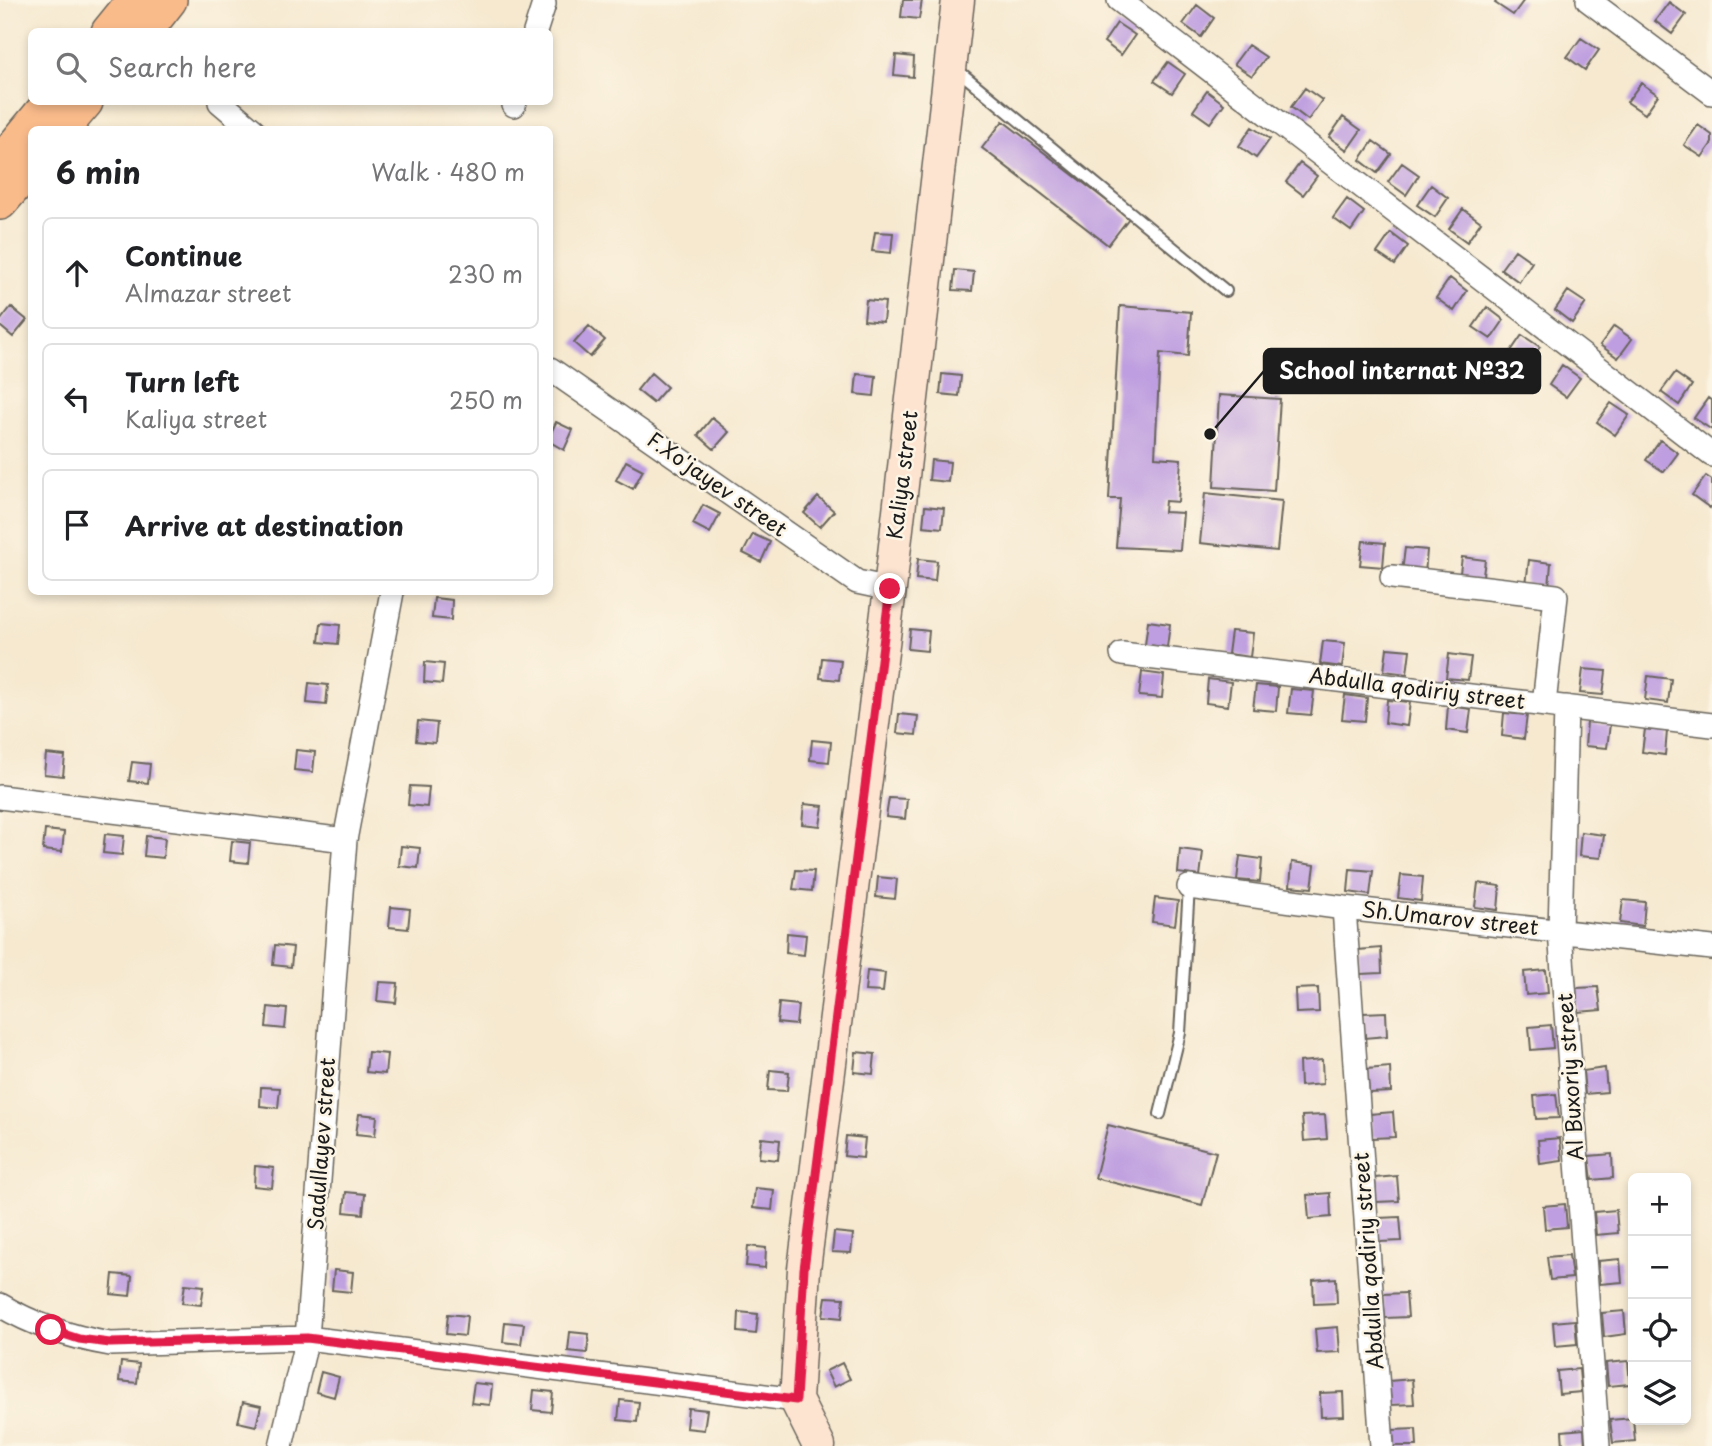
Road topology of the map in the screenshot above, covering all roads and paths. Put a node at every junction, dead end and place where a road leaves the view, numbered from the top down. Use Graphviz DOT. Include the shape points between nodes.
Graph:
graph roads {
  1 [pos="135,0"];
  2 [pos="169,0"];
  3 [pos="543,0"];
  4 [pos="958,0"];
  5 [pos="1119,0"];
  6 [pos="1588,0"];
  7 [pos="112,28"];
  8 [pos="147,28"];
  9 [pos="537,28"];
  10 [pos="950,64"];
  11 [pos="1712,93"];
  12 [pos="49,105"];
  13 [pos="82,105"];
  14 [pos="224,105"];
  15 [pos="31,126"];
  16 [pos="64,126"];
  17 [pos="248,126"];
  18 [pos="28,130"];
  19 [pos="0,164"];
  20 [pos="28,170"];
  21 [pos="0,202"];
  22 [pos="1226,290"];
  23 [pos="553,371"];
  24 [pos="1712,455"];
  25 [pos="1392,577"];
  26 [pos="890,589"];
  27 [pos="391,595"];
  28 [pos="1122,654"];
  29 [pos="1555,706"];
  30 [pos="1712,725"];
  31 [pos="0,797"];
  32 [pos="345,839"];
  33 [pos="1189,887"];
  34 [pos="1344,908"];
  35 [pos="1560,932"];
  36 [pos="1712,948"];
  37 [pos="1160,1114"];
  38 [pos="0,1305"];
  39 [pos="307,1338"];
  40 [pos="796,1400"];
  41 [pos="281,1446"];
  42 [pos="818,1446"];
  43 [pos="1382,1446"];
  44 [pos="1598,1446"];
  1 -- 7 [label="main road"];
  2 -- 8 [label="main road"];
  3 -- 9 [label="street"];
  4 -- 10 [label="main road, Kaliya street"];
  5 -- 24 [label="street"];
  6 -- 11 [label="street"];
  10 -- 22 [label="lane"];
  10 -- 26 [label="main road, Kaliya street"];
  12 -- 15 [label="main road"];
  13 -- 16 [label="main road"];
  14 -- 17 [label="street"];
  18 -- 19 [label="main road"];
  20 -- 21 [label="main road"];
  23 -- 26 [label="street, F.Хo'jayev street" via="857,582"];
  25 -- 29 [label="street, Al Buxoriy street" via="1556,596"];
  26 -- 40 [label="main road, Kaliya street" via="804,1269"];
  27 -- 32 [label="street, Sadullayev street"];
  28 -- 29 [label="street, Abdulla qodiriy street"];
  29 -- 30 [label="street, Abdulla qodiriy street"];
  29 -- 35 [label="street, Al Buxoriy street"];
  31 -- 32 [label="street"];
  32 -- 39 [label="street, Sadullayev street"];
  33 -- 34 [label="street, Sh.Umarov street"];
  33 -- 37 [label="lane" via="1180,1033"];
  34 -- 35 [label="street, Sh.Umarov street"];
  34 -- 43 [label="street, Abdulla qodiriy street"];
  35 -- 36 [label="street, Sh.Umarov street"];
  35 -- 44 [label="street, Al Buxoriy street"];
  38 -- 39 [label="street" via="51,1330 110,1343"];
  39 -- 40 [label="street"];
  39 -- 41 [label="street, Sadullayev street"];
  40 -- 42 [label="main road, Kaliya street"];
}
